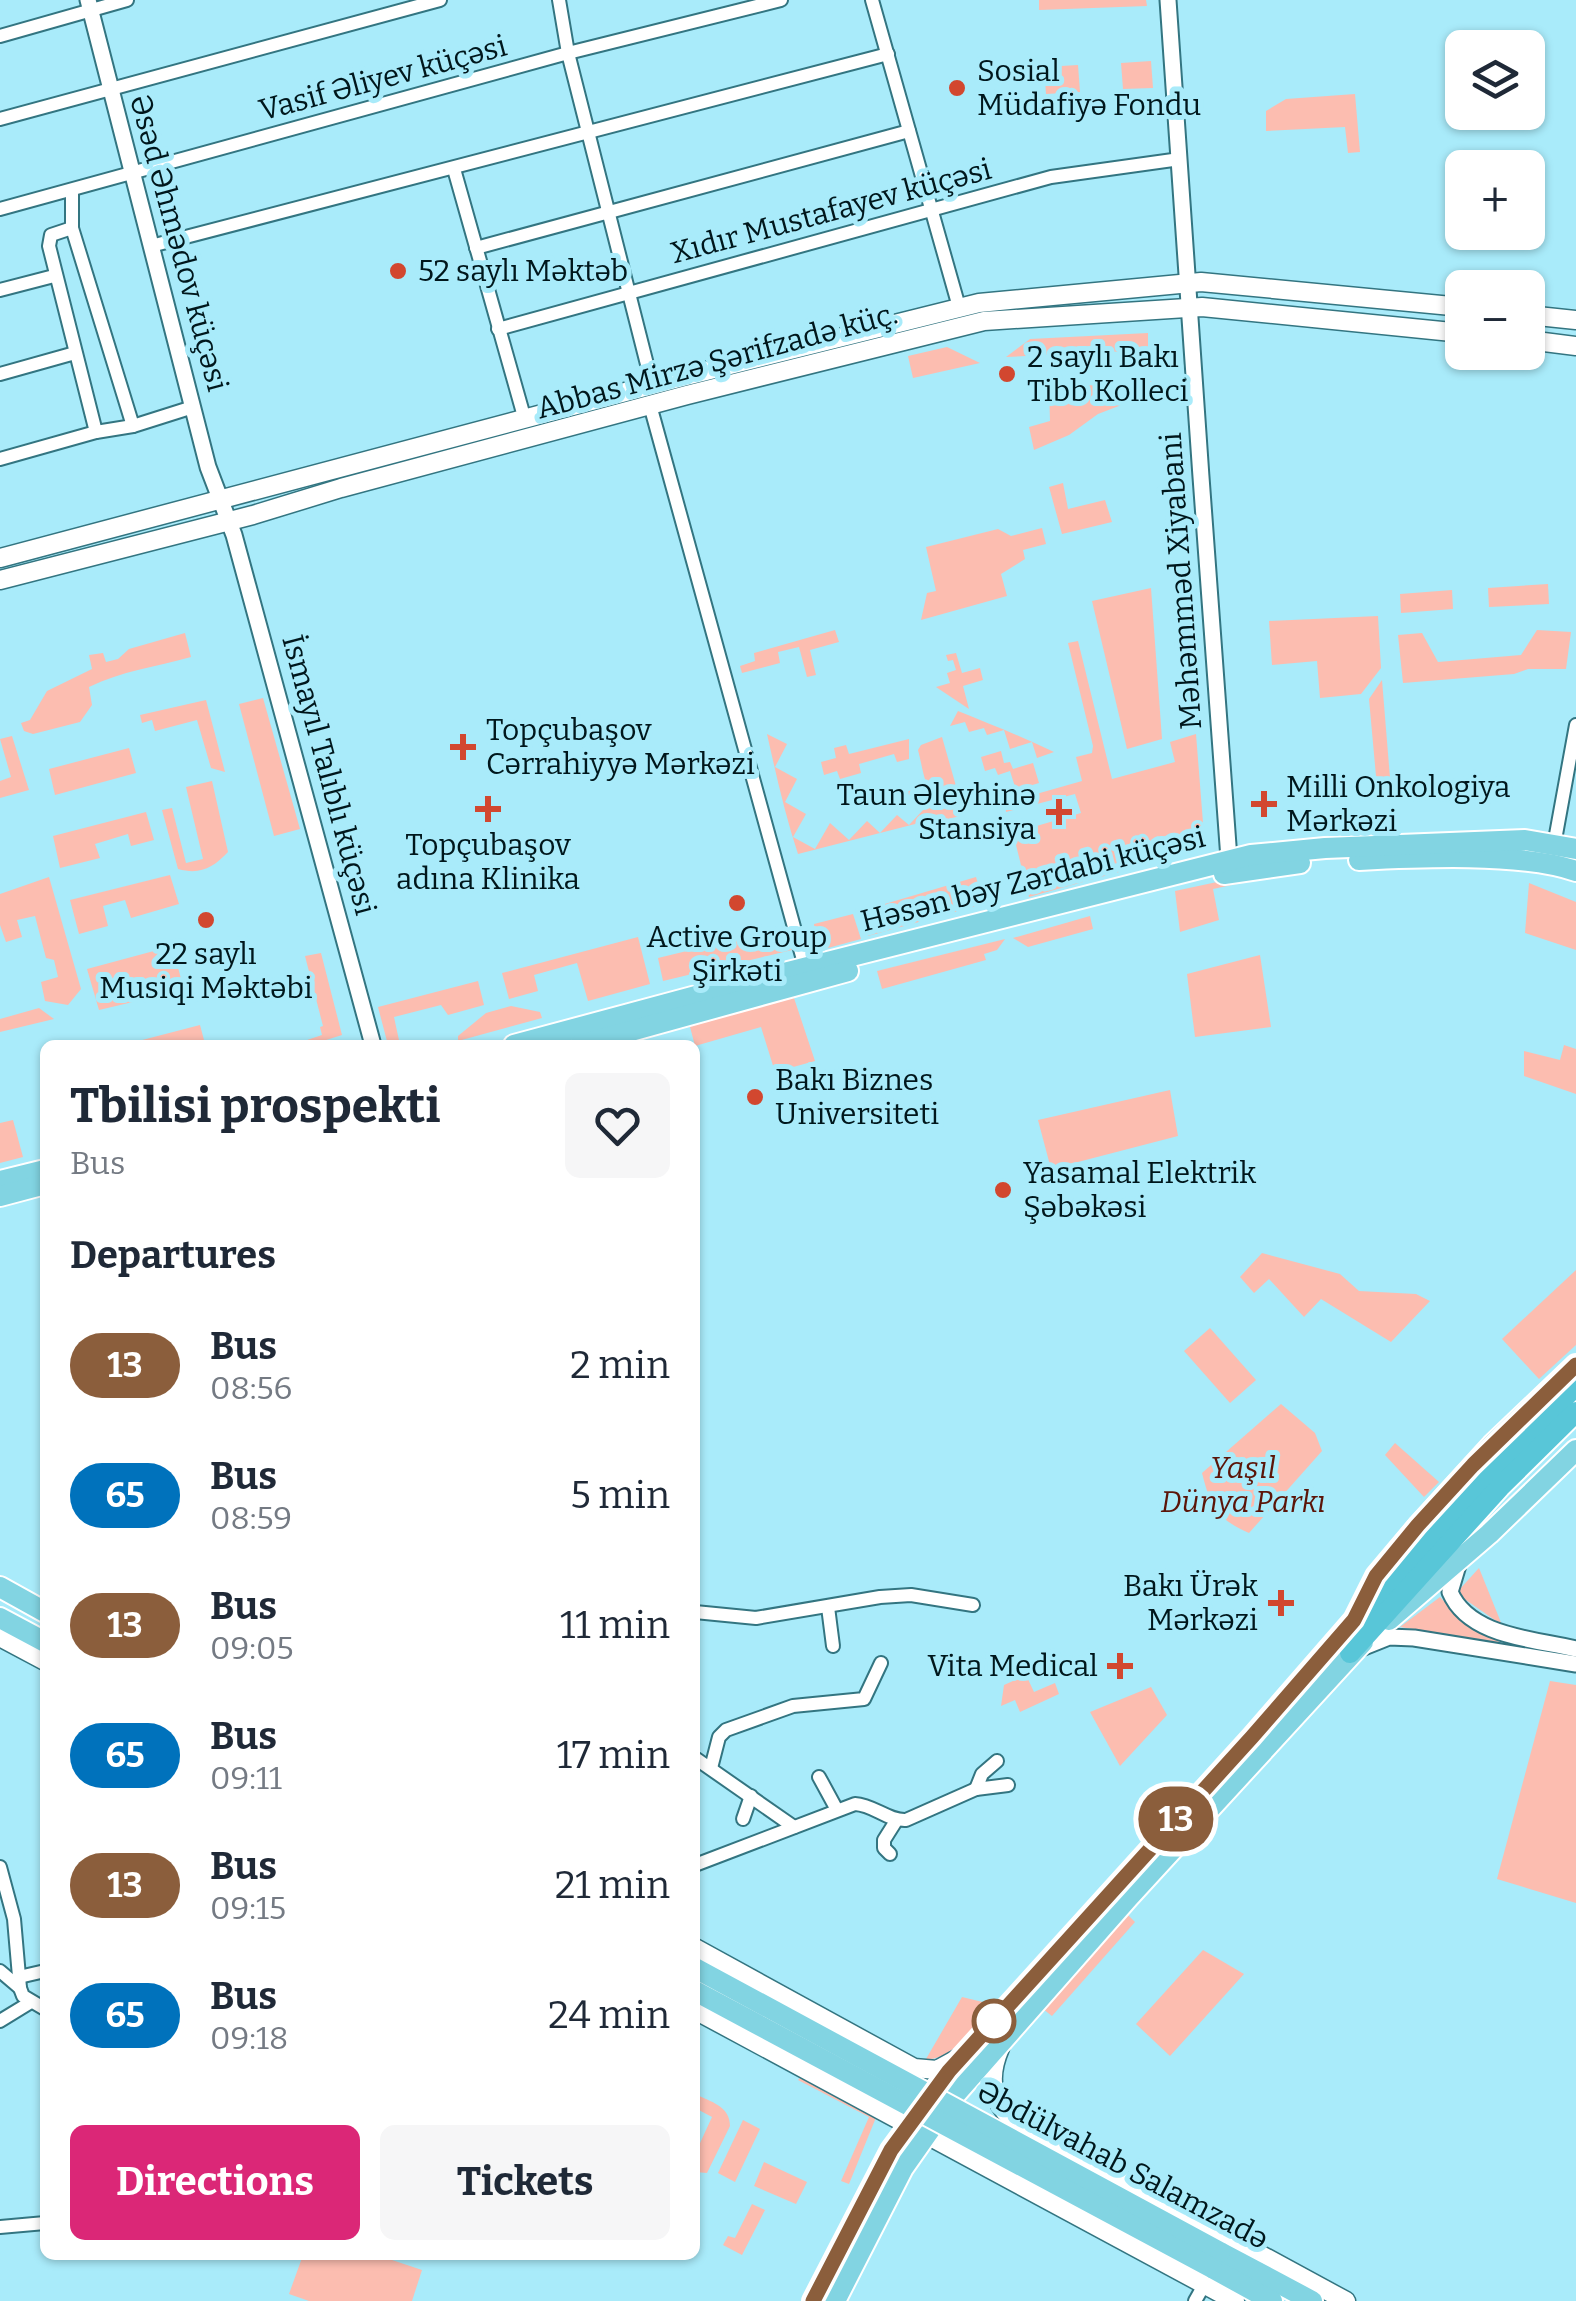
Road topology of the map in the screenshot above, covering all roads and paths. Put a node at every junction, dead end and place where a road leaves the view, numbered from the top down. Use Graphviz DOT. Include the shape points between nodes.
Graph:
graph roads {
  1 [pos="127,0"];
  2 [pos="440,0"];
  3 [pos="558,0"];
  4 [pos="780,0"];
  5 [pos="872,0"];
  6 [pos="1168,0"];
  7 [pos="89,5"];
  8 [pos="0,36"];
  9 [pos="568,53"];
  10 [pos="888,54"];
  11 [pos="110,88"];
  12 [pos="0,119"];
  13 [pos="909,131"];
  14 [pos="588,133"];
  15 [pos="1180,159"];
  16 [pos="454,169"];
  17 [pos="132,173"];
  18 [pos="72,190"];
  19 [pos="0,209"];
  20 [pos="933,210"];
  21 [pos="610,212"];
  22 [pos="72,228"];
  23 [pos="152,246"];
  24 [pos="476,248"];
  25 [pos="54,276"];
  26 [pos="1190,282"];
  27 [pos="0,290"];
  28 [pos="630,292"];
  29 [pos="959,306"];
  30 [pos="1445,306"];
  31 [pos="1191,308"];
  32 [pos="1545,317"];
  33 [pos="1576,320"];
  34 [pos="498,328"];
  35 [pos="1445,330"];
  36 [pos="1545,342"];
  37 [pos="1576,346"];
  38 [pos="75,352"];
  39 [pos="0,374"];
  40 [pos="652,384"];
  41 [pos="650,405"];
  42 [pos="193,406"];
  43 [pos="612,406"];
  44 [pos="525,420"];
  45 [pos="133,426"];
  46 [pos="96,432"];
  47 [pos="0,459"];
  48 [pos="221,499"];
  49 [pos="229,520"];
  50 [pos="0,558"];
  51 [pos="0,580"];
  52 [pos="1576,725"];
  53 [pos="1567,857"];
  54 [pos="1229,859"];
  55 [pos="805,967"];
  56 [pos="673,1011"];
  57 [pos="373,1040"];
  58 [pos="537,1040"];
  59 [pos="594,1040"];
  60 [pos="40,1171"];
  61 [pos="0,1182"];
  62 [pos="40,1185"];
  63 [pos="0,1196"];
  64 [pos="1576,1365"];
  65 [pos="1576,1386"];
  66 [pos="1576,1412"];
  67 [pos="1576,1450"];
  68 [pos="1461,1559"];
  69 [pos="0,1587"];
  70 [pos="973,1604"];
  71 [pos="828,1607"];
  72 [pos="40,1609"];
  73 [pos="700,1612"];
  74 [pos="0,1618"];
  75 [pos="1354,1620"];
  76 [pos="0,1637"];
  77 [pos="40,1639"];
  78 [pos="834,1646"];
  79 [pos="1565,1651"];
  80 [pos="40,1658"];
  81 [pos="1345,1658"];
  82 [pos="880,1663"];
  83 [pos="1576,1664"];
  84 [pos="700,1761"];
  85 [pos="997,1761"];
  86 [pos="711,1768"];
  87 [pos="820,1776"];
  88 [pos="1008,1786"];
  89 [pos="976,1789"];
  90 [pos="751,1796"];
  91 [pos="837,1810"];
  92 [pos="742,1818"];
  93 [pos="896,1821"];
  94 [pos="794,1827"];
  95 [pos="890,1854"];
  96 [pos="700,1864"];
  97 [pos="0,1867"];
  98 [pos="700,1951"];
  99 [pos="0,1971"];
  100 [pos="700,1971"];
  101 [pos="40,1973"];
  102 [pos="20,1982"];
  103 [pos="700,1994"];
  104 [pos="31,2002"];
  105 [pos="40,2006"];
  106 [pos="700,2013"];
  107 [pos="0,2021"];
  108 [pos="858,2037"];
  109 [pos="1004,2037"];
  110 [pos="965,2052"];
  111 [pos="834,2084"];
  112 [pos="917,2128"];
  113 [pos="1037,2134"];
  114 [pos="900,2154"];
  115 [pos="1008,2178"];
  116 [pos="40,2223"];
  117 [pos="0,2227"];
  118 [pos="1207,2276"];
  119 [pos="816,2301"];
  120 [pos="835,2301"];
  121 [pos="1235,2301"];
  122 [pos="1272,2301"];
  123 [pos="1312,2301"];
  124 [pos="1346,2301"];
  1 -- 7 [label="street"];
  2 -- 11 [label="street"];
  3 -- 9 [label="street"];
  4 -- 9 [label="street, Vasif Əliyev küçəsi"];
  5 -- 10 [label="street"];
  6 -- 15 [label="street, Məhəmməd Xiyabani"];
  7 -- 8 [label="street"];
  7 -- 11 [label="street, Əsəd Əhmədov küçəsi"];
  9 -- 14 [label="street"];
  9 -- 17 [label="street, Vasif Əliyev küçəsi"];
  10 -- 13 [label="street"];
  10 -- 14 [label="street"];
  11 -- 12 [label="street"];
  11 -- 17 [label="street, Əsəd Əhmədov küçəsi"];
  13 -- 20 [label="street"];
  13 -- 21 [label="street"];
  14 -- 16 [label="street"];
  14 -- 21 [label="street"];
  15 -- 20 [label="street, Xıdır Mustafayev küçəsi" via="1051,177"];
  15 -- 26 [label="street, Məhəmməd Xiyabani"];
  16 -- 23 [label="street"];
  16 -- 24 [label="street"];
  17 -- 18 [label="street, Vasif Əliyev küçəsi"];
  17 -- 23 [label="street, Əsəd Əhmədov küçəsi"];
  18 -- 19 [label="street, Vasif Əliyev küçəsi"];
  18 -- 22 [label="street"];
  20 -- 28 [label="street, Xıdır Mustafayev küçəsi"];
  20 -- 29 [label="street"];
  21 -- 24 [label="street"];
  21 -- 28 [label="street"];
  22 -- 25 [label="street" via="51,235"];
  22 -- 45 [label="street"];
  23 -- 42 [label="street, Əsəd Əhmədov küçəsi"];
  24 -- 34 [label="street"];
  25 -- 27 [label="street"];
  25 -- 38 [label="street"];
  26 -- 29 [label="main road, Abbas Mirzə Şərifzadə küç."];
  26 -- 30 [label="main road, Abbas Mirzə Şərifzadə küç."];
  26 -- 31 [label="street, Məhəmməd Xiyabani"];
  28 -- 34 [label="street, Xıdır Mustafayev küçəsi"];
  28 -- 40 [label="street"];
  29 -- 40 [label="main road, Abbas Mirzə Şərifzadə küç."];
  31 -- 35 [label="main road, Abbas Mirzə Şərifzadə küç."];
  31 -- 41 [label="main road, Abbas Mirzə Şərifzadə küç." via="962,325"];
  31 -- 54 [label="street, Məhəmməd Xiyabani"];
  32 -- 33 [label="main road"];
  34 -- 44 [label="street"];
  36 -- 37 [label="main road"];
  38 -- 39 [label="street"];
  38 -- 46 [label="street"];
  40 -- 43 [label="main road, Abbas Mirzə Şərifzadə küç."];
  41 -- 43 [label="main road, Abbas Mirzə Şərifzadə küç."];
  41 -- 55 [label="street"];
  42 -- 45 [label="street"];
  42 -- 48 [label="street, Əsəd Əhmədov küçəsi"];
  43 -- 44 [label="main road, Abbas Mirzə Şərifzadə küç."];
  43 -- 49 [label="main road, Abbas Mirzə Şərifzadə küç."];
  44 -- 48 [label="main road, Abbas Mirzə Şərifzadə küç."];
  45 -- 46 [label="street"];
  46 -- 47 [label="street"];
  48 -- 49 [label="street, Əsəd Əhmədov küçəsi"];
  48 -- 50 [label="main road, Abbas Mirzə Şərifzadə küç."];
  49 -- 51 [label="main road, Abbas Mirzə Şərifzadə küç."];
  49 -- 57 [label="street, İsmayıl Talıblı küçəsi"];
  52 -- 53 [label="street"];
  53 -- 54 [label="main road, Həsən bəy Zərdabi küçəsi" via="1525,840"];
  53 -- 56 [label="main road, Həsən bəy Zərdabi küçəsi" via="1366,859 1230,873"];
  54 -- 55 [label="main road, Həsən bəy Zərdabi küçəsi"];
  55 -- 56 [label="main road, Həsən bəy Zərdabi küçəsi"];
  56 -- 58 [label="main road, Həsən bəy Zərdabi küçəsi"];
  56 -- 59 [label="main road, Həsən bəy Zərdabi küçəsi"];
  60 -- 61 [label="main road"];
  62 -- 63 [label="main road"];
  64 -- 75 [label="main road" via="1418,1525 1376,1576"];
  65 -- 75 [label="highway"];
  66 -- 81 [label="highway"];
  67 -- 68 [label="main road"];
  68 -- 79 [label="street" via="1450,1584 1460,1608 1498,1632"];
  68 -- 81 [label="main road"];
  69 -- 72 [label="main road"];
  70 -- 71 [label="street" via="911,1596"];
  71 -- 73 [label="street" via="756,1618"];
  71 -- 78 [label="street"];
  74 -- 77 [label="main road"];
  75 -- 110 [label="main road"];
  76 -- 80 [label="main road"];
  79 -- 81 [label="street" via="1389,1637"];
  79 -- 83 [label="street"];
  81 -- 109 [label="main road"];
  82 -- 86 [label="street" via="864,1698 793,1706 726,1730"];
  84 -- 86 [label="street"];
  85 -- 89 [label="street"];
  86 -- 90 [label="street"];
  87 -- 91 [label="street"];
  88 -- 89 [label="street"];
  89 -- 93 [label="street"];
  90 -- 92 [label="street"];
  90 -- 94 [label="street"];
  91 -- 93 [label="street" via="869,1805"];
  91 -- 94 [label="street"];
  93 -- 95 [label="street" via="884,1840"];
  94 -- 96 [label="street"];
  97 -- 102 [label="street"];
  98 -- 108 [label="main road, Əbdülvahab Salamzadə"];
  99 -- 102 [label="street"];
  100 -- 118 [label="main road, Əbdülvahab Salamzadə, bridge"];
  101 -- 102 [label="street"];
  102 -- 104 [label="street"];
  103 -- 118 [label="main road, Əbdülvahab Salamzadə, bridge"];
  104 -- 105 [label="street"];
  104 -- 107 [label="street"];
  106 -- 111 [label="main road, Əbdülvahab Salamzadə"];
  108 -- 110 [label="main road, Əbdülvahab Salamzadə" via="927,2071"];
  108 -- 111 [label="main road" via="873,2056 872,2073 856,2085"];
  109 -- 112 [label="main road"];
  109 -- 113 [label="main road, Əbdülvahab Salamzadə" via="992,2069 994,2095 1006,2114"];
  110 -- 112 [label="main road"];
  111 -- 112 [label="main road, Əbdülvahab Salamzadə"];
  112 -- 114 [label="main road"];
  112 -- 115 [label="main road, Əbdülvahab Salamzadə"];
  113 -- 115 [label="main road" via="1007,2131 995,2142 994,2157"];
  113 -- 124 [label="main road, Əbdülvahab Salamzadə"];
  114 -- 119 [label="main road" via="843,2239"];
  114 -- 120 [label="main road"];
  115 -- 118 [label="main road, Əbdülvahab Salamzadə"];
  116 -- 117 [label="street"];
  118 -- 121 [label="main road, Əbdülvahab Salamzadə"];
  118 -- 122 [label="main road, Əbdülvahab Salamzadə"];
  118 -- 123 [label="main road, Əbdülvahab Salamzadə"];
}
